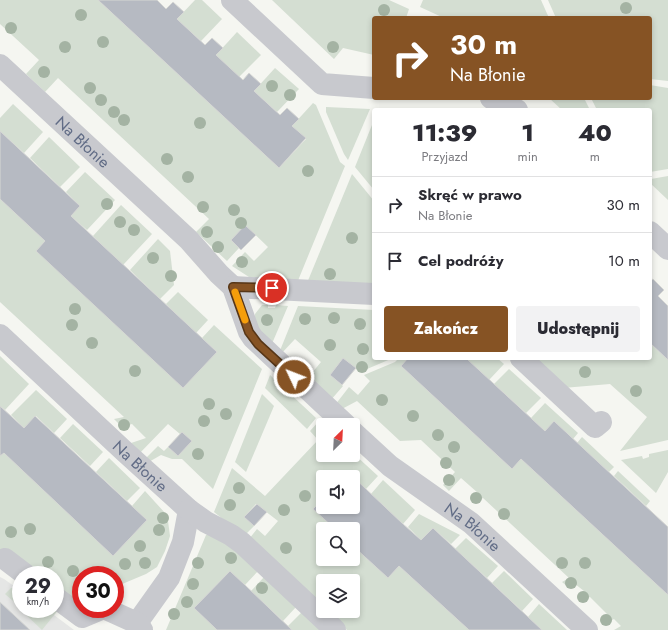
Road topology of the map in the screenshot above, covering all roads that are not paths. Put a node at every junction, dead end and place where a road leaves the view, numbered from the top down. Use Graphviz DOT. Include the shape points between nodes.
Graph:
graph roads {
  1 [pos="232,0"];
  2 [pos="0,65"];
  3 [pos="372,88"];
  4 [pos="498,100"];
  5 [pos="514,108"];
  6 [pos="652,234"];
  7 [pos="668,249"];
  8 [pos="233,287"];
  9 [pos="372,294"];
  10 [pos="0,335"];
  11 [pos="523,360"];
  12 [pos="339,418"];
  13 [pos="601,422"];
  14 [pos="360,438"];
  15 [pos="189,510"];
  16 [pos="5,559"];
  17 [pos="14,566"];
  18 [pos="124,618"];
  19 [pos="140,626"];
  20 [pos="335,630"];
  21 [pos="587,630"];
  1 -- 3 [label="street" via="322,84"];
  2 -- 8 [label="street, Na Błonie" via="189,240"];
  4 -- 5 [label="street"];
  6 -- 7 [label="street"];
  8 -- 9 [label="street"];
  8 -- 12 [label="street, Na Błonie" via="253,338"];
  10 -- 15 [label="street, Na Błonie"];
  11 -- 13 [label="street" via="595,427"];
  14 -- 21 [label="street, Na Błonie" via="390,466 471,522"];
  15 -- 19 [label="street" via="184,542 169,578"];
  15 -- 20 [label="street, Na Błonie" via="242,543"];
  16 -- 17 [label="street"];
  18 -- 19 [label="street"];
}
